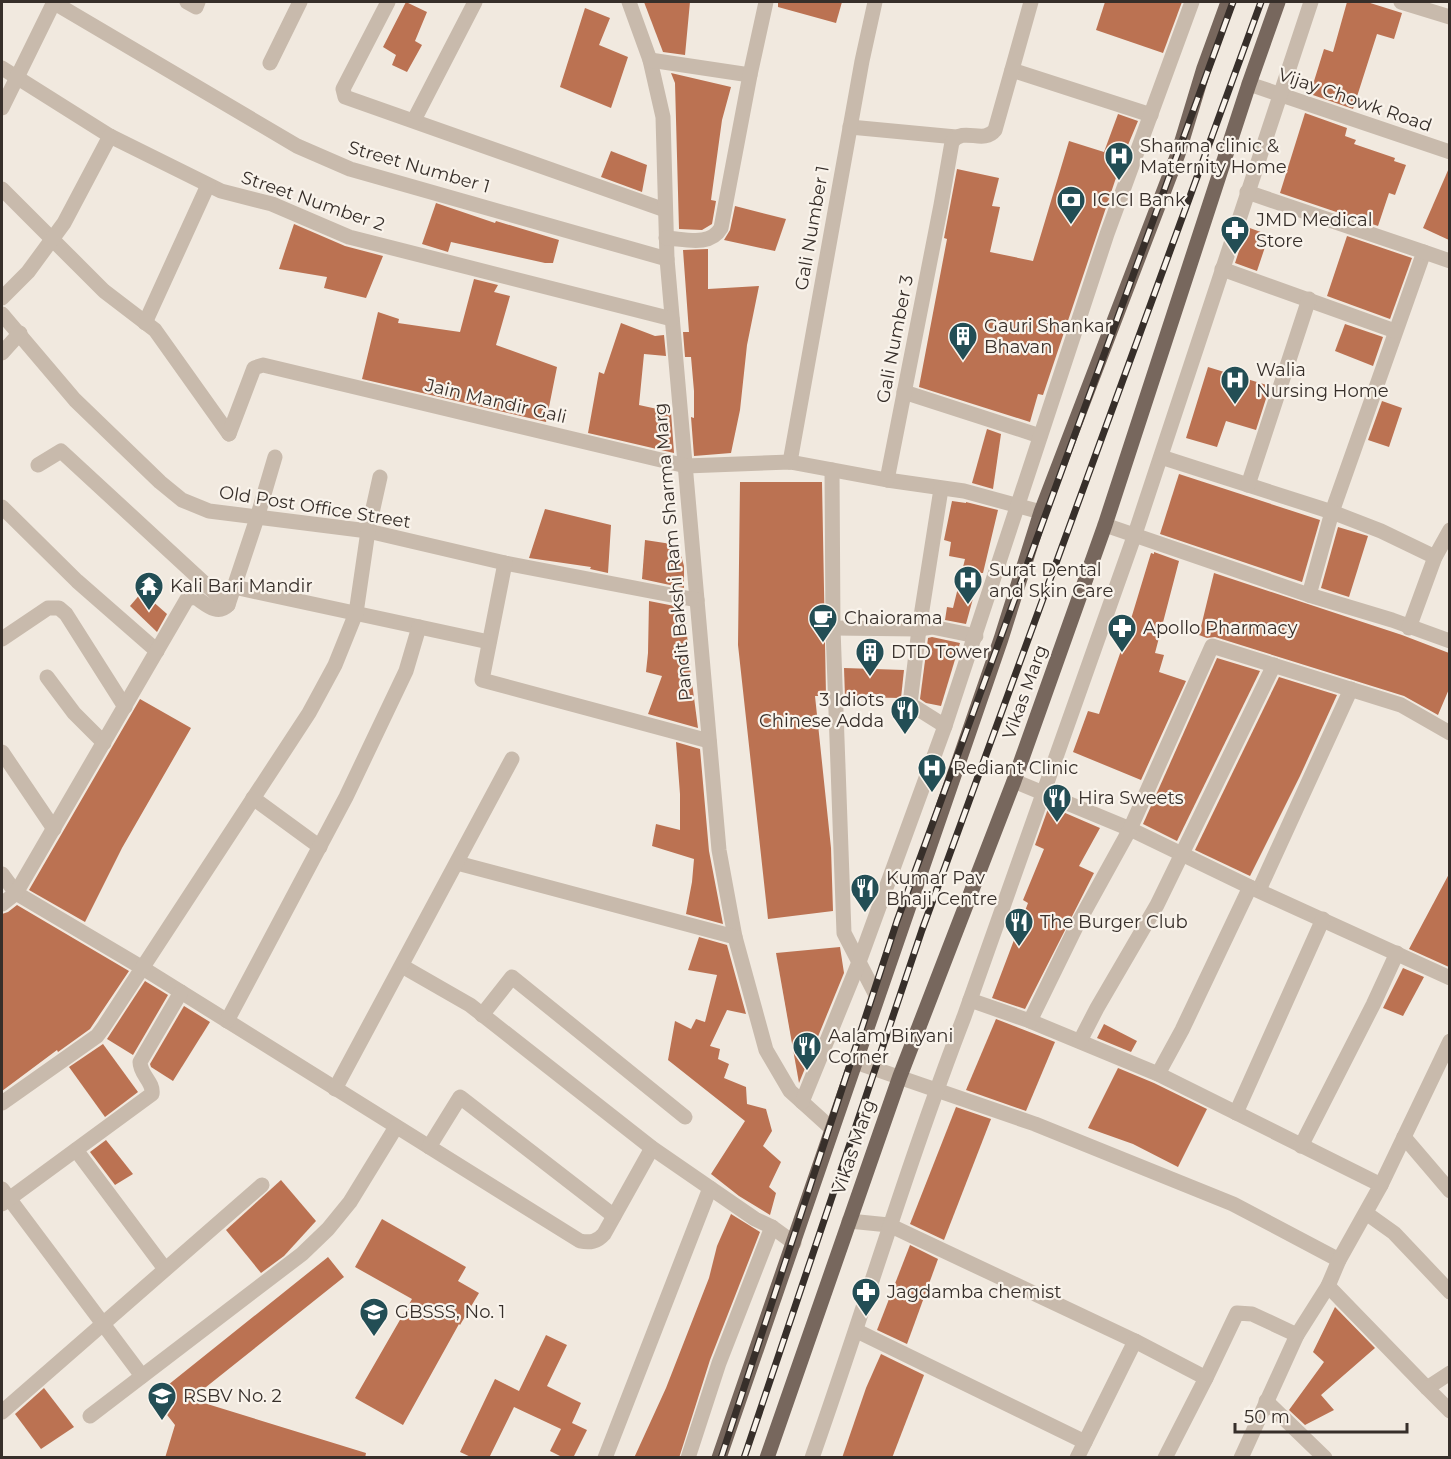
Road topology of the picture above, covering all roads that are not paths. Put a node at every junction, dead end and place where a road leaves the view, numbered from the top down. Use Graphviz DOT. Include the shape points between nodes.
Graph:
graph roads {
  1 [pos="53,2"];
  2 [pos="187,2"];
  3 [pos="198,2"];
  4 [pos="300,2"];
  5 [pos="388,2"];
  6 [pos="476,2"];
  7 [pos="614,2"];
  8 [pos="766,2"];
  9 [pos="874,2"];
  10 [pos="1031,2"];
  11 [pos="1192,2"];
  12 [pos="1228,2"];
  13 [pos="1278,2"];
  14 [pos="1311,2"];
  15 [pos="1401,2"];
  16 [pos="629,4"];
  17 [pos="1449,17"];
  18 [pos="650,60"];
  19 [pos="270,63"];
  20 [pos="2,68"];
  21 [pos="1012,70"];
  22 [pos="750,75"];
  23 [pos="18,77"];
  24 [pos="1249,84"];
  25 [pos="1279,94"];
  26 [pos="2,108"];
  27 [pos="1151,115"];
  28 [pos="414,120"];
  29 [pos="850,127"];
  30 [pos="111,136"];
  31 [pos="956,137"];
  32 [pos="1449,152"];
  33 [pos="208,185"];
  34 [pos="2,189"];
  35 [pos="1247,192"];
  36 [pos="665,210"];
  37 [pos="666,238"];
  38 [pos="52,239"];
  39 [pos="1424,252"];
  40 [pos="667,259"];
  41 [pos="1449,261"];
  42 [pos="1222,269"];
  43 [pos="2,298"];
  44 [pos="1309,300"];
  45 [pos="2,314"];
  46 [pos="672,319"];
  47 [pos="145,323"];
  48 [pos="1395,331"];
  49 [pos="20,333"];
  50 [pos="2,353"];
  51 [pos="904,392"];
  52 [pos="1040,436"];
  53 [pos="274,457"];
  54 [pos="1161,457"];
  55 [pos="790,462"];
  56 [pos="38,465"];
  57 [pos="686,466"];
  58 [pos="832,470"];
  59 [pos="380,477"];
  60 [pos="887,480"];
  61 [pos="1248,485"];
  62 [pos="941,489"];
  63 [pos="1017,505"];
  64 [pos="2,507"];
  65 [pos="1041,512"];
  66 [pos="1332,512"];
  67 [pos="257,518"];
  68 [pos="1105,525"];
  69 [pos="1449,530"];
  70 [pos="368,531"];
  71 [pos="1135,534"];
  72 [pos="1435,557"];
  73 [pos="505,563"];
  74 [pos="234,587"];
  75 [pos="1309,595"];
  76 [pos="697,600"];
  77 [pos="228,605"];
  78 [pos="356,613"];
  79 [pos="419,627"];
  80 [pos="1409,627"];
  81 [pos="833,628"];
  82 [pos="919,629"];
  83 [pos="976,636"];
  84 [pos="2,639"];
  85 [pos="1449,641"];
  86 [pos="489,642"];
  87 [pos="157,651"];
  88 [pos="1274,666"];
  89 [pos="47,677"];
  90 [pos="1350,689"];
  91 [pos="125,707"];
  92 [pos="945,726"];
  93 [pos="1449,733"];
  94 [pos="709,741"];
  95 [pos="104,743"];
  96 [pos="2,753"];
  97 [pos="512,759"];
  98 [pos="1014,780"];
  99 [pos="1043,793"];
  100 [pos="253,798"];
  101 [pos="54,829"];
  102 [pos="1130,829"];
  103 [pos="320,847"];
  104 [pos="1182,854"];
  105 [pos="457,863"];
  106 [pos="2,876"];
  107 [pos="1254,888"];
  108 [pos="16,893"];
  109 [pos="2,904"];
  110 [pos="1323,919"];
  111 [pos="735,937"];
  112 [pos="1397,952"];
  113 [pos="859,962"];
  114 [pos="402,966"];
  115 [pos="141,967"];
  116 [pos="1449,978"];
  117 [pos="181,992"];
  118 [pos="877,997"];
  119 [pos="970,1000"];
  120 [pos="482,1015"];
  121 [pos="227,1021"];
  122 [pos="1030,1021"];
  123 [pos="1080,1041"];
  124 [pos="1449,1041"];
  125 [pos="855,1062"];
  126 [pos="1445,1065"];
  127 [pos="1158,1074"];
  128 [pos="900,1077"];
  129 [pos="335,1089"];
  130 [pos="936,1089"];
  131 [pos="796,1097"];
  132 [pos="2,1102"];
  133 [pos="1236,1113"];
  134 [pos="685,1117"];
  135 [pos="396,1127"];
  136 [pos="832,1129"];
  137 [pos="1404,1137"];
  138 [pos="1301,1146"];
  139 [pos="429,1147"];
  140 [pos="651,1148"];
  141 [pos="76,1150"];
  142 [pos="262,1185"];
  143 [pos="1381,1185"];
  144 [pos="710,1188"];
  145 [pos="1449,1191"];
  146 [pos="4,1197"];
  147 [pos="1366,1213"];
  148 [pos="614,1216"];
  149 [pos="849,1221"];
  150 [pos="888,1225"];
  151 [pos="772,1227"];
  152 [pos="794,1242"];
  153 [pos="1339,1260"];
  154 [pos="165,1269"];
  155 [pos="1328,1286"];
  156 [pos="1449,1292"];
  157 [pos="104,1323"];
  158 [pos="857,1331"];
  159 [pos="1297,1335"];
  160 [pos="1135,1341"];
  161 [pos="1449,1373"];
  162 [pos="142,1376"];
  163 [pos="1206,1378"];
  164 [pos="1427,1388"];
  165 [pos="1266,1401"];
  166 [pos="1449,1411"];
  167 [pos="2,1412"];
  168 [pos="90,1416"];
  169 [pos="1085,1442"];
  170 [pos="605,1458"];
  171 [pos="688,1458"];
  172 [pos="719,1458"];
  173 [pos="767,1458"];
  174 [pos="812,1458"];
  175 [pos="1077,1458"];
  176 [pos="1164,1458"];
  177 [pos="1241,1458"];
  178 [pos="1325,1458"];
  1 -- 23 [label="street"];
  1 -- 40 [label="street, Street Number 1" via="297,146 350,169"];
  2 -- 3 [label="street" via="195,6"];
  4 -- 19 [label="street"];
  5 -- 28 [label="street" via="343,93 345,97"];
  6 -- 28 [label="street"];
  7 -- 16 [label="street"];
  8 -- 22 [label="street"];
  9 -- 29 [label="street, Gali Number 1"];
  10 -- 21 [label="street"];
  11 -- 27 [label="street"];
  12 -- 65 [label="main road, Vikas Marg" via="1178,154"];
  13 -- 24 [label="main road, Vikas Marg"];
  14 -- 25 [label="street"];
  15 -- 17 [label="street"];
  16 -- 18 [label="street, Pandit Bakshi Ram Sharma Marg"];
  18 -- 22 [label="street"];
  18 -- 36 [label="street, Pandit Bakshi Ram Sharma Marg" via="663,117"];
  20 -- 23 [label="street, Street Number 2"];
  21 -- 27 [label="street"];
  21 -- 31 [label="street" via="991,135"];
  22 -- 37 [label="street" via="721,228 709,240"];
  23 -- 26 [label="street"];
  23 -- 30 [label="street, Street Number 2"];
  24 -- 25 [label="street, Vijay Chowk Road"];
  24 -- 68 [label="main road, Vikas Marg"];
  25 -- 32 [label="street, Vijay Chowk Road"];
  25 -- 35 [label="street"];
  27 -- 52 [label="street"];
  28 -- 36 [label="street"];
  29 -- 31 [label="street"];
  29 -- 55 [label="street, Gali Number 1"];
  30 -- 33 [label="street, Street Number 2"];
  30 -- 38 [label="street"];
  31 -- 51 [label="street, Gali Number 3"];
  33 -- 46 [label="street, Street Number 2" via="272,204 349,237"];
  33 -- 47 [label="street"];
  34 -- 38 [label="street"];
  35 -- 39 [label="street"];
  35 -- 42 [label="street"];
  36 -- 37 [label="street, Pandit Bakshi Ram Sharma Marg"];
  37 -- 40 [label="street, Pandit Bakshi Ram Sharma Marg"];
  38 -- 43 [label="street" via="28,272"];
  38 -- 47 [label="street" via="104,291"];
  39 -- 41 [label="street"];
  39 -- 48 [label="street"];
  40 -- 46 [label="street, Pandit Bakshi Ram Sharma Marg"];
  42 -- 44 [label="street"];
  42 -- 54 [label="street"];
  44 -- 48 [label="street"];
  44 -- 61 [label="street"];
  45 -- 49 [label="street, Old Post Office Street"];
  46 -- 57 [label="street, Pandit Bakshi Ram Sharma Marg"];
  47 -- 57 [label="street, Jain Mandir Gali" via="155,330 229,434 254,368 263,365"];
  48 -- 66 [label="street"];
  49 -- 50 [label="street"];
  49 -- 67 [label="street, Old Post Office Street" via="75,400 182,500 209,511"];
  51 -- 52 [label="street"];
  51 -- 60 [label="street, Gali Number 3"];
  52 -- 63 [label="street"];
  53 -- 67 [label="street"];
  54 -- 61 [label="street"];
  54 -- 71 [label="street"];
  55 -- 57 [label="street, Jain Mandir Gali"];
  55 -- 58 [label="street, Jain Mandir Gali"];
  56 -- 77 [label="street" via="60,451"];
  57 -- 76 [label="street, Pandit Bakshi Ram Sharma Marg"];
  58 -- 60 [label="street, Jain Mandir Gali"];
  58 -- 81 [label="street"];
  59 -- 70 [label="street"];
  60 -- 62 [label="street, Jain Mandir Gali"];
  61 -- 66 [label="street"];
  62 -- 63 [label="street, Jain Mandir Gali"];
  62 -- 82 [label="street"];
  63 -- 65 [label="street, Jain Mandir Gali"];
  63 -- 83 [label="street"];
  64 -- 87 [label="street" via="77,581"];
  65 -- 118 [label="main road, Vikas Marg"];
  66 -- 72 [label="street"];
  66 -- 75 [label="street"];
  67 -- 70 [label="street, Old Post Office Street"];
  67 -- 74 [label="street"];
  68 -- 71 [label="street"];
  68 -- 98 [label="main road, Vikas Marg"];
  69 -- 72 [label="street"];
  70 -- 73 [label="street, Old Post Office Street"];
  70 -- 78 [label="street"];
  71 -- 75 [label="street"];
  71 -- 99 [label="street"];
  72 -- 80 [label="street"];
  73 -- 76 [label="street, Old Post Office Street"];
  73 -- 86 [label="street"];
  74 -- 77 [label="street"];
  74 -- 78 [label="street"];
  75 -- 80 [label="street"];
  76 -- 94 [label="street, Pandit Bakshi Ram Sharma Marg"];
  77 -- 87 [label="street" via="216,611 195,597 187,599"];
  78 -- 79 [label="street"];
  78 -- 100 [label="street" via="335,665 309,713"];
  79 -- 86 [label="street"];
  79 -- 103 [label="street" via="406,671"];
  80 -- 85 [label="street"];
  81 -- 82 [label="street"];
  81 -- 113 [label="street" via="844,933"];
  82 -- 83 [label="street" via="932,627"];
  82 -- 92 [label="street" via="910,704"];
  83 -- 92 [label="street"];
  84 -- 91 [label="street" via="48,608 59,609 66,614"];
  86 -- 94 [label="street" via="482,680"];
  87 -- 91 [label="street"];
  88 -- 90 [label="street"];
  88 -- 102 [label="street" via="1212,646"];
  88 -- 104 [label="street"];
  89 -- 95 [label="street"];
  90 -- 93 [label="street" via="1401,705"];
  90 -- 107 [label="street"];
  91 -- 95 [label="street"];
  92 -- 113 [label="street"];
  94 -- 111 [label="street, Pandit Bakshi Ram Sharma Marg" via="719,850"];
  95 -- 101 [label="street"];
  96 -- 101 [label="street"];
  97 -- 105 [label="street"];
  98 -- 99 [label="street"];
  98 -- 128 [label="main road, Vikas Marg"];
  99 -- 102 [label="street"];
  99 -- 119 [label="street"];
  100 -- 103 [label="street"];
  100 -- 115 [label="street"];
  101 -- 108 [label="street"];
  102 -- 104 [label="street"];
  102 -- 122 [label="street"];
  103 -- 121 [label="street"];
  104 -- 107 [label="street"];
  104 -- 123 [label="street"];
  105 -- 111 [label="street"];
  105 -- 114 [label="street"];
  106 -- 108 [label="street"];
  107 -- 110 [label="street"];
  107 -- 127 [label="street"];
  108 -- 109 [label="street"];
  108 -- 115 [label="street"];
  110 -- 112 [label="street"];
  110 -- 133 [label="street"];
  111 -- 131 [label="street, Pandit Bakshi Ram Sharma Marg" via="766,1050"];
  112 -- 116 [label="street"];
  112 -- 138 [label="street"];
  113 -- 118 [label="street"];
  113 -- 131 [label="street"];
  114 -- 120 [label="street"];
  114 -- 129 [label="street"];
  115 -- 117 [label="street"];
  115 -- 132 [label="street" via="97,1036"];
  117 -- 121 [label="street"];
  117 -- 141 [label="street" via="140,1062 152,1094"];
  118 -- 125 [label="main road, Vikas Marg"];
  119 -- 122 [label="street"];
  119 -- 130 [label="street"];
  120 -- 134 [label="street" via="512,977"];
  120 -- 140 [label="street"];
  121 -- 129 [label="street"];
  122 -- 123 [label="street"];
  123 -- 127 [label="street"];
  124 -- 126 [label="street"];
  125 -- 128 [label="street"];
  125 -- 136 [label="main road, Vikas Marg"];
  126 -- 137 [label="street"];
  127 -- 133 [label="street"];
  128 -- 130 [label="street"];
  128 -- 149 [label="main road, Vikas Marg"];
  129 -- 135 [label="street"];
  130 -- 150 [label="street"];
  130 -- 153 [label="street" via="1035,1124 1233,1204"];
  131 -- 136 [label="street, Pandit Bakshi Ram Sharma Marg"];
  133 -- 138 [label="street"];
  135 -- 139 [label="street"];
  135 -- 162 [label="street" via="350,1202 328,1229 265,1284"];
  136 -- 152 [label="main road, Vikas Marg"];
  137 -- 143 [label="street"];
  137 -- 145 [label="street"];
  138 -- 143 [label="street"];
  139 -- 148 [label="street" via="580,1241 599,1240"];
  139 -- 148 [label="street" via="460,1097"];
  140 -- 144 [label="street"];
  140 -- 148 [label="street"];
  141 -- 146 [label="street"];
  141 -- 154 [label="street"];
  142 -- 154 [label="street"];
  143 -- 147 [label="street"];
  144 -- 151 [label="street"];
  144 -- 170 [label="street"];
  146 -- 157 [label="street"];
  147 -- 153 [label="street"];
  147 -- 156 [label="street" via="1394,1233"];
  149 -- 150 [label="street"];
  149 -- 173 [label="main road, Vikas Marg"];
  150 -- 158 [label="street"];
  150 -- 160 [label="street"];
  151 -- 152 [label="street"];
  151 -- 171 [label="street" via="719,1363"];
  152 -- 172 [label="main road, Vikas Marg"];
  153 -- 155 [label="street"];
  154 -- 157 [label="street"];
  155 -- 159 [label="street"];
  155 -- 164 [label="street"];
  157 -- 162 [label="street"];
  157 -- 167 [label="street"];
  158 -- 169 [label="street"];
  158 -- 174 [label="street"];
  159 -- 163 [label="street" via="1252,1314 1237,1313"];
  159 -- 165 [label="street"];
  160 -- 163 [label="street"];
  160 -- 169 [label="street"];
  161 -- 164 [label="street"];
  162 -- 168 [label="street"];
  163 -- 176 [label="street"];
  164 -- 166 [label="street"];
  165 -- 177 [label="street"];
  165 -- 178 [label="street"];
  169 -- 175 [label="street"];
}
